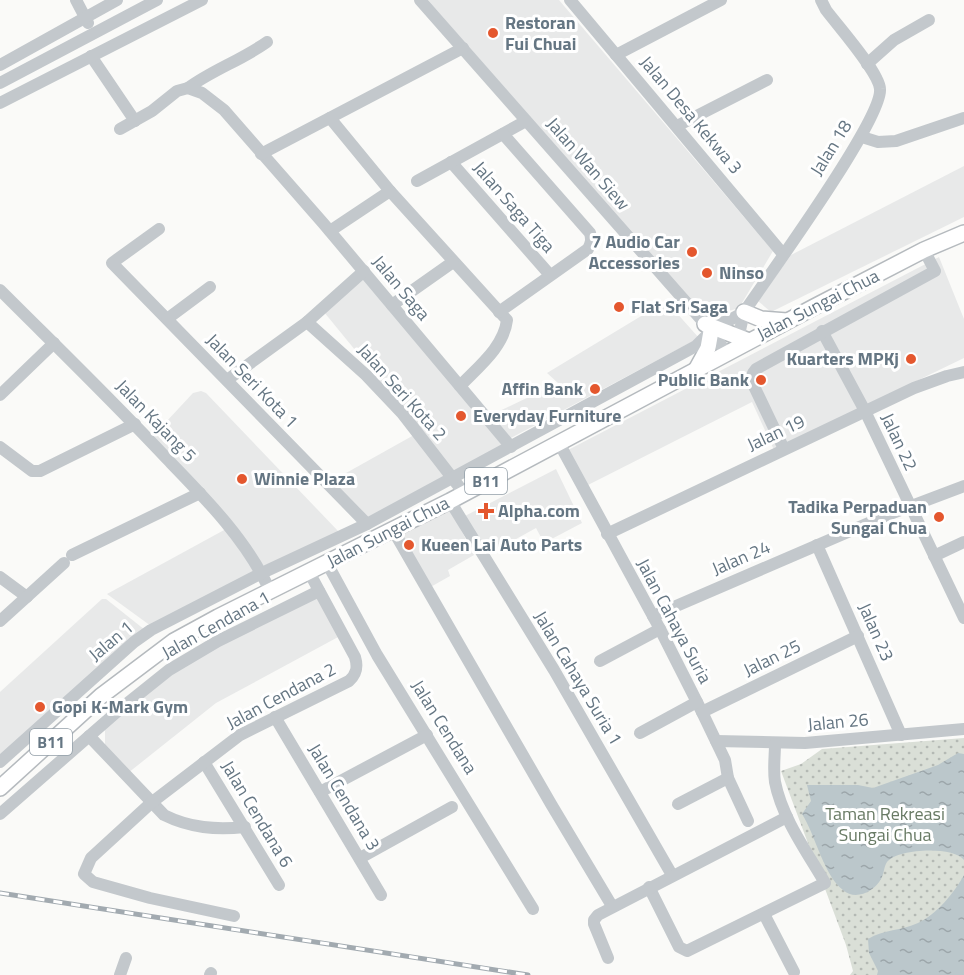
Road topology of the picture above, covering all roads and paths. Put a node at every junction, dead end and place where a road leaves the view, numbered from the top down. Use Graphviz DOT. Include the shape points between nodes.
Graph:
graph roads {
  1 [pos="76,0"];
  2 [pos="117,0"];
  3 [pos="157,0"];
  4 [pos="202,0"];
  5 [pos="420,0"];
  6 [pos="570,0"];
  7 [pos="721,0"];
  8 [pos="821,0"];
  9 [pos="85,17"];
  10 [pos="929,20"];
  11 [pos="94,33"];
  12 [pos="267,42"];
  13 [pos="463,48"];
  14 [pos="616,54"];
  15 [pos="92,57"];
  16 [pos="867,64"];
  17 [pos="0,65"];
  18 [pos="766,80"];
  19 [pos="0,83"];
  20 [pos="188,88"];
  21 [pos="0,103"];
  22 [pos="330,118"];
  23 [pos="964,118"];
  24 [pos="135,121"];
  25 [pos="526,121"];
  26 [pos="677,126"];
  27 [pos="120,129"];
  28 [pos="503,134"];
  29 [pos="862,137"];
  30 [pos="261,154"];
  31 [pos="451,162"];
  32 [pos="417,180"];
  33 [pos="390,191"];
  34 [pos="159,229"];
  35 [pos="330,231"];
  36 [pos="964,233"];
  37 [pos="924,250"];
  38 [pos="783,254"];
  39 [pos="453,262"];
  40 [pos="364,271"];
  41 [pos="550,275"];
  42 [pos="210,287"];
  43 [pos="0,290"];
  44 [pos="392,305"];
  45 [pos="499,312"];
  46 [pos="744,312"];
  47 [pos="167,319"];
  48 [pos="787,321"];
  49 [pos="307,322"];
  50 [pos="708,327"];
  51 [pos="822,331"];
  52 [pos="54,343"];
  53 [pos="737,345"];
  54 [pos="695,370"];
  55 [pos="964,372"];
  56 [pos="227,380"];
  57 [pos="635,380"];
  58 [pos="460,386"];
  59 [pos="0,395"];
  60 [pos="644,397"];
  61 [pos="865,411"];
  62 [pos="135,424"];
  63 [pos="559,442"];
  64 [pos="0,447"];
  65 [pos="511,447"];
  66 [pos="784,449"];
  67 [pos="453,478"];
  68 [pos="964,486"];
  69 [pos="200,493"];
  70 [pos="464,493"];
  71 [pos="450,501"];
  72 [pos="909,506"];
  73 [pos="367,524"];
  74 [pos="393,530"];
  75 [pos="607,534"];
  76 [pos="964,542"];
  77 [pos="818,544"];
  78 [pos="934,556"];
  79 [pos="327,563"];
  80 [pos="309,572"];
  81 [pos="262,573"];
  82 [pos="0,577"];
  83 [pos="270,591"];
  84 [pos="319,591"];
  85 [pos="27,597"];
  86 [pos="208,600"];
  87 [pos="653,616"];
  88 [pos="218,617"];
  89 [pos="964,618"];
  90 [pos="0,621"];
  91 [pos="660,629"];
  92 [pos="858,636"];
  93 [pos="600,661"];
  94 [pos="700,707"];
  95 [pos="275,717"];
  96 [pos="964,729"];
  97 [pos="640,733"];
  98 [pos="427,735"];
  99 [pos="901,735"];
  100 [pos="89,736"];
  101 [pos="716,741"];
  102 [pos="775,744"];
  103 [pos="0,762"];
  104 [pos="204,762"];
  105 [pos="728,778"];
  106 [pos="0,788"];
  107 [pos="320,792"];
  108 [pos="151,804"];
  109 [pos="678,804"];
  110 [pos="452,807"];
  111 [pos="0,814"];
  112 [pos="788,817"];
  113 [pos="748,821"];
  114 [pos="245,827"];
  115 [pos="360,858"];
  116 [pos="672,875"];
  117 [pos="279,885"];
  118 [pos="649,887"];
  119 [pos="381,896"];
  120 [pos="612,906"];
  121 [pos="533,909"];
  122 [pos="764,914"];
  123 [pos="234,916"];
  124 [pos="126,958"];
  125 [pos="608,958"];
  126 [pos="794,972"];
  127 [pos="120,975"];
  1 -- 9 [label="street"];
  2 -- 9 [label="street"];
  3 -- 11 [label="street"];
  4 -- 15 [label="street"];
  5 -- 13 [label="street, Jalan Wan Siew"];
  6 -- 14 [label="street, Jalan Desa Kekwa 3"];
  7 -- 14 [label="street"];
  8 -- 16 [label="street, Jalan 18"];
  9 -- 11 [label="street"];
  9 -- 17 [label="street"];
  10 -- 16 [label="street" via="894,40"];
  11 -- 19 [label="street"];
  12 -- 20 [label="street"];
  13 -- 22 [label="street"];
  13 -- 25 [label="street, Jalan Wan Siew"];
  14 -- 26 [label="street, Jalan Desa Kekwa 3"];
  15 -- 21 [label="street"];
  15 -- 24 [label="street"];
  16 -- 29 [label="street, Jalan 18" via="880,90"];
  18 -- 26 [label="street"];
  20 -- 24 [label="street" via="177,91"];
  20 -- 30 [label="street, Jalan Saga" via="202,93 224,110"];
  22 -- 30 [label="street"];
  22 -- 33 [label="street"];
  23 -- 29 [label="street" via="896,141 878,142"];
  24 -- 27 [label="street"];
  25 -- 28 [label="street"];
  25 -- 50 [label="street, Jalan Wan Siew"];
  26 -- 38 [label="street, Jalan Desa Kekwa 3"];
  28 -- 31 [label="street"];
  28 -- 41 [label="street" via="590,233 588,249"];
  29 -- 38 [label="street, Jalan 18"];
  30 -- 35 [label="street, Jalan Saga"];
  31 -- 32 [label="street"];
  31 -- 41 [label="street, Jalan Saga Tiga"];
  33 -- 35 [label="street"];
  33 -- 39 [label="street"];
  34 -- 47 [label="street, Jalan Seri Kota 1" via="112,263"];
  35 -- 40 [label="street, Jalan Saga"];
  36 -- 37 [label="main road, Jalan Sungai Chua / B11"];
  37 -- 48 [label="main road, Jalan Sungai Chua / B11"];
  37 -- 51 [label="street" via="935,271"];
  38 -- 46 [label="street, Jalan 18"];
  39 -- 44 [label="street"];
  39 -- 45 [label="street"];
  40 -- 44 [label="street, Jalan Saga"];
  40 -- 49 [label="street"];
  41 -- 45 [label="street"];
  42 -- 47 [label="street"];
  43 -- 52 [label="street, Jalan Kajang 5"];
  44 -- 58 [label="street, Jalan Saga"];
  45 -- 58 [label="street" via="507,320 502,336"];
  46 -- 48 [label="main road" via="761,319"];
  46 -- 50 [label="street"];
  46 -- 53 [label="street"];
  47 -- 56 [label="street, Jalan Seri Kota 1"];
  48 -- 53 [label="main road, Jalan Sungai Chua / B11"];
  49 -- 56 [label="street"];
  49 -- 67 [label="street, Jalan Seri Kota 2" via="366,375"];
  50 -- 53 [label="main road"];
  50 -- 54 [label="main road" via="710,342"];
  50 -- 57 [label="street, Jalan 1" via="696,346"];
  51 -- 61 [label="street, Jalan 22"];
  51 -- 66 [label="street" via="753,373 752,382"];
  52 -- 59 [label="street"];
  52 -- 62 [label="street, Jalan Kajang 5"];
  53 -- 54 [label="main road, Jalan Sungai Chua / B11"];
  54 -- 60 [label="main road, Jalan Sungai Chua / B11"];
  55 -- 61 [label="street, Jalan 19"];
  56 -- 73 [label="street, Jalan Seri Kota 1"];
  57 -- 60 [label="street"];
  57 -- 65 [label="street, Jalan 1"];
  58 -- 65 [label="street, Jalan Saga"];
  60 -- 63 [label="main road, Jalan Sungai Chua / B11"];
  61 -- 66 [label="street, Jalan 19"];
  61 -- 72 [label="street, Jalan 22"];
  62 -- 64 [label="street" via="40,471 32,471"];
  62 -- 69 [label="street, Jalan Kajang 5"];
  63 -- 70 [label="main road, Jalan Sungai Chua / B11"];
  63 -- 75 [label="street, Jalan Cahaya Suria"];
  65 -- 67 [label="street, Jalan 1"];
  66 -- 75 [label="street, Jalan 19"];
  67 -- 70 [label="street, Jalan Seri Kota 2"];
  67 -- 73 [label="street, Jalan 1"];
  68 -- 72 [label="street, Jalan 24"];
  69 -- 81 [label="street, Jalan Kajang 5"];
  69 -- 85 [label="street" via="68,559"];
  70 -- 71 [label="main road, Jalan Sungai Chua / B11"];
  71 -- 74 [label="main road, Jalan Sungai Chua / B11"];
  71 -- 116 [label="street, Jalan Cahaya Suria 1" via="554,670"];
  72 -- 77 [label="street, Jalan 24"];
  72 -- 78 [label="street, Jalan 22"];
  73 -- 81 [label="street, Jalan 1"];
  74 -- 79 [label="main road, Jalan Sungai Chua / B11"];
  74 -- 120 [label="street"];
  75 -- 87 [label="street, Jalan Cahaya Suria"];
  76 -- 78 [label="street"];
  77 -- 87 [label="street, Jalan 24"];
  77 -- 92 [label="street, Jalan 23"];
  78 -- 89 [label="street, Jalan 22"];
  79 -- 80 [label="main road, Jalan Sungai Chua / B11"];
  79 -- 98 [label="street, Jalan Cendana" via="377,655"];
  80 -- 83 [label="main road, Jalan Sungai Chua / B11"];
  80 -- 84 [label="street"];
  81 -- 83 [label="street, Jalan Kajang 5"];
  81 -- 86 [label="street, Jalan 1"];
  82 -- 85 [label="street"];
  83 -- 88 [label="main road, Jalan Sungai Chua / B11"];
  84 -- 95 [label="street, Jalan Cendana 2" via="355,657 356,673 350,681"];
  84 -- 100 [label="street, Jalan Cendana 1" via="189,656"];
  85 -- 90 [label="street"];
  86 -- 88 [label="street"];
  86 -- 103 [label="street, Jalan 1" via="134,642"];
  87 -- 91 [label="street, Jalan Cahaya Suria"];
  88 -- 106 [label="main road, Jalan Sungai Chua / B11" via="162,649 101,696"];
  91 -- 93 [label="street"];
  91 -- 94 [label="street, Jalan Cahaya Suria"];
  92 -- 94 [label="street, Jalan 25"];
  92 -- 99 [label="street, Jalan 23"];
  94 -- 97 [label="street, Jalan 25"];
  94 -- 101 [label="street, Jalan Cahaya Suria"];
  95 -- 104 [label="street, Jalan Cendana 2" via="240,735"];
  95 -- 107 [label="street, Jalan Cendana 3"];
  96 -- 99 [label="street, Jalan 26"];
  98 -- 107 [label="street"];
  98 -- 121 [label="street, Jalan Cendana"];
  99 -- 102 [label="street, Jalan 26"];
  100 -- 108 [label="street"];
  100 -- 111 [label="street, Jalan Cendana 1"];
  101 -- 102 [label="street, Jalan 26"];
  101 -- 105 [label="street, Jalan Cahaya Suria"];
  102 -- 112 [label="street" via="775,783"];
  104 -- 108 [label="street, Jalan Cendana 2"];
  104 -- 114 [label="street, Jalan Cendana 6"];
  105 -- 109 [label="street"];
  105 -- 113 [label="street, Jalan Cahaya Suria"];
  107 -- 115 [label="street, Jalan Cendana 3"];
  108 -- 114 [label="street" via="178,822 194,827"];
  108 -- 123 [label="street, Jalan Cendana 2" via="91,858 84,874 93,882 150,898"];
  110 -- 115 [label="street"];
  112 -- 116 [label="street"];
  112 -- 122 [label="street" via="825,884"];
  114 -- 117 [label="street, Jalan Cendana 6"];
  115 -- 119 [label="street, Jalan Cendana 3"];
  116 -- 118 [label="street"];
  118 -- 120 [label="street"];
  118 -- 122 [label="street" via="684,951"];
  120 -- 125 [label="street" via="594,920"];
  122 -- 126 [label="street"];
  124 -- 127 [label="street"];
}
